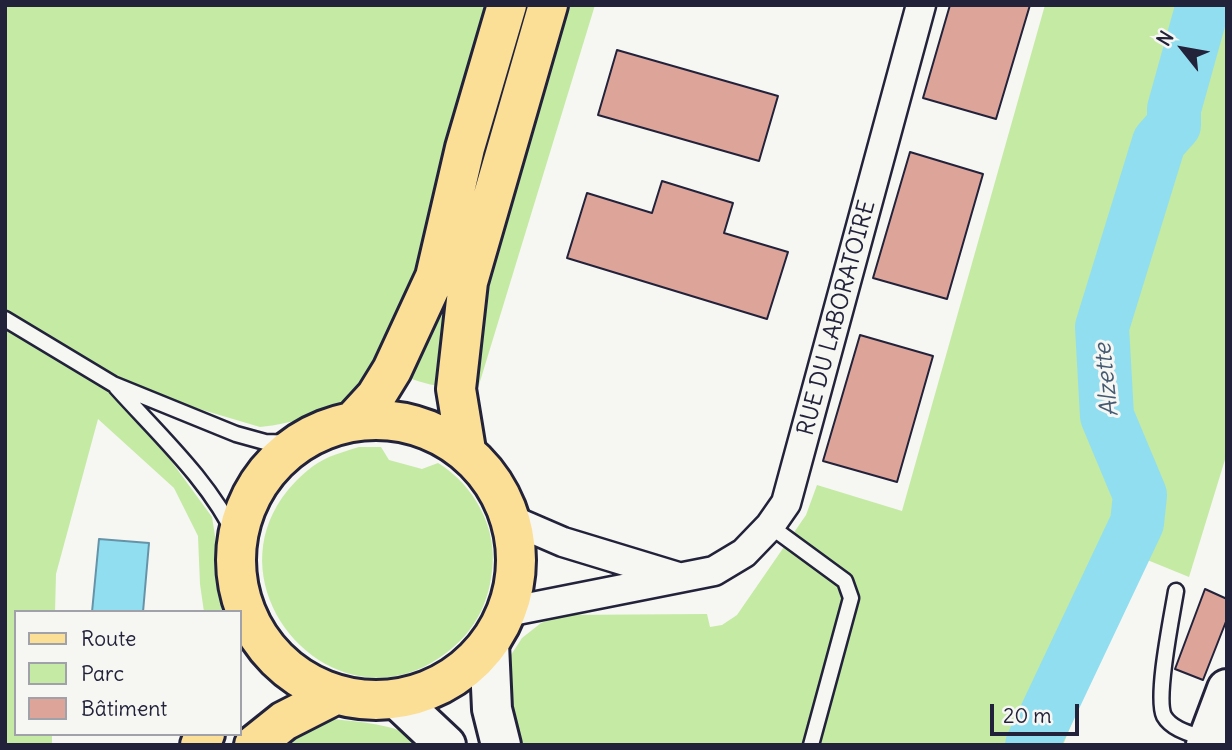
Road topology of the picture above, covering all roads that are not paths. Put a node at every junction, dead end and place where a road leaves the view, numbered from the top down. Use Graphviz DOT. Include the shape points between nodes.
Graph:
graph roads {
  1 [pos="507,5"];
  2 [pos="548,5"];
  3 [pos="922,5"];
  4 [pos="5,319"];
  5 [pos="113,384"];
  6 [pos="354,420"];
  7 [pos="298,443"];
  8 [pos="466,450"];
  9 [pos="512,520"];
  10 [pos="770,526"];
  11 [pos="237,539"];
  12 [pos="684,579"];
  13 [pos="1176,591"];
  14 [pos="241,610"];
  15 [pos="508,611"];
  16 [pos="244,635"];
  17 [pos="489,644"];
  18 [pos="1227,689"];
  19 [pos="335,695"];
  20 [pos="397,699"];
  21 [pos="1207,742"];
  22 [pos="254,745"];
  23 [pos="446,745"];
  24 [pos="501,745"];
  25 [pos="811,745"];
  1 -- 6 [label="main road" via="465,148 435,276 392,370 376,397"];
  2 -- 8 [label="main road" via="468,282 456,389"];
  3 -- 10 [label="street, RUE DU LABORATOIRE" via="786,503"];
  4 -- 5 [label="lane"];
  5 -- 7 [label="lane" via="236,434 265,442"];
  5 -- 11 [label="lane" via="205,486"];
  6 -- 7 [label="main road" via="325,428"];
  6 -- 8 [label="main road" via="394,419 432,430"];
  7 -- 11 [label="main road" via="269,468 248,501"];
  8 -- 9 [label="main road" via="494,482"];
  9 -- 12 [label="street" via="563,542"];
  9 -- 15 [label="main road" via="517,566"];
  10 -- 12 [label="street, RUE DU LABORATOIRE" via="744,554 713,571"];
  10 -- 25 [label="lane" via="845,581 851,598"];
  11 -- 14 [label="main road"];
  12 -- 15 [label="street, RUE DU LABORATOIRE"];
  13 -- 21 [label="lane" via="1161,697 1164,716 1178,729"];
  15 -- 17 [label="main road"];
  16 -- 19 [label="main road" via="300,678"];
  17 -- 20 [label="main road" via="464,670 432,689"];
  17 -- 24 [label="main road" via="492,709"];
  18 -- 21 [label="main road"];
  19 -- 20 [label="main road" via="366,701"];
  19 -- 22 [label="main road" via="284,721"];
  20 -- 23 [label="main road"];
}
